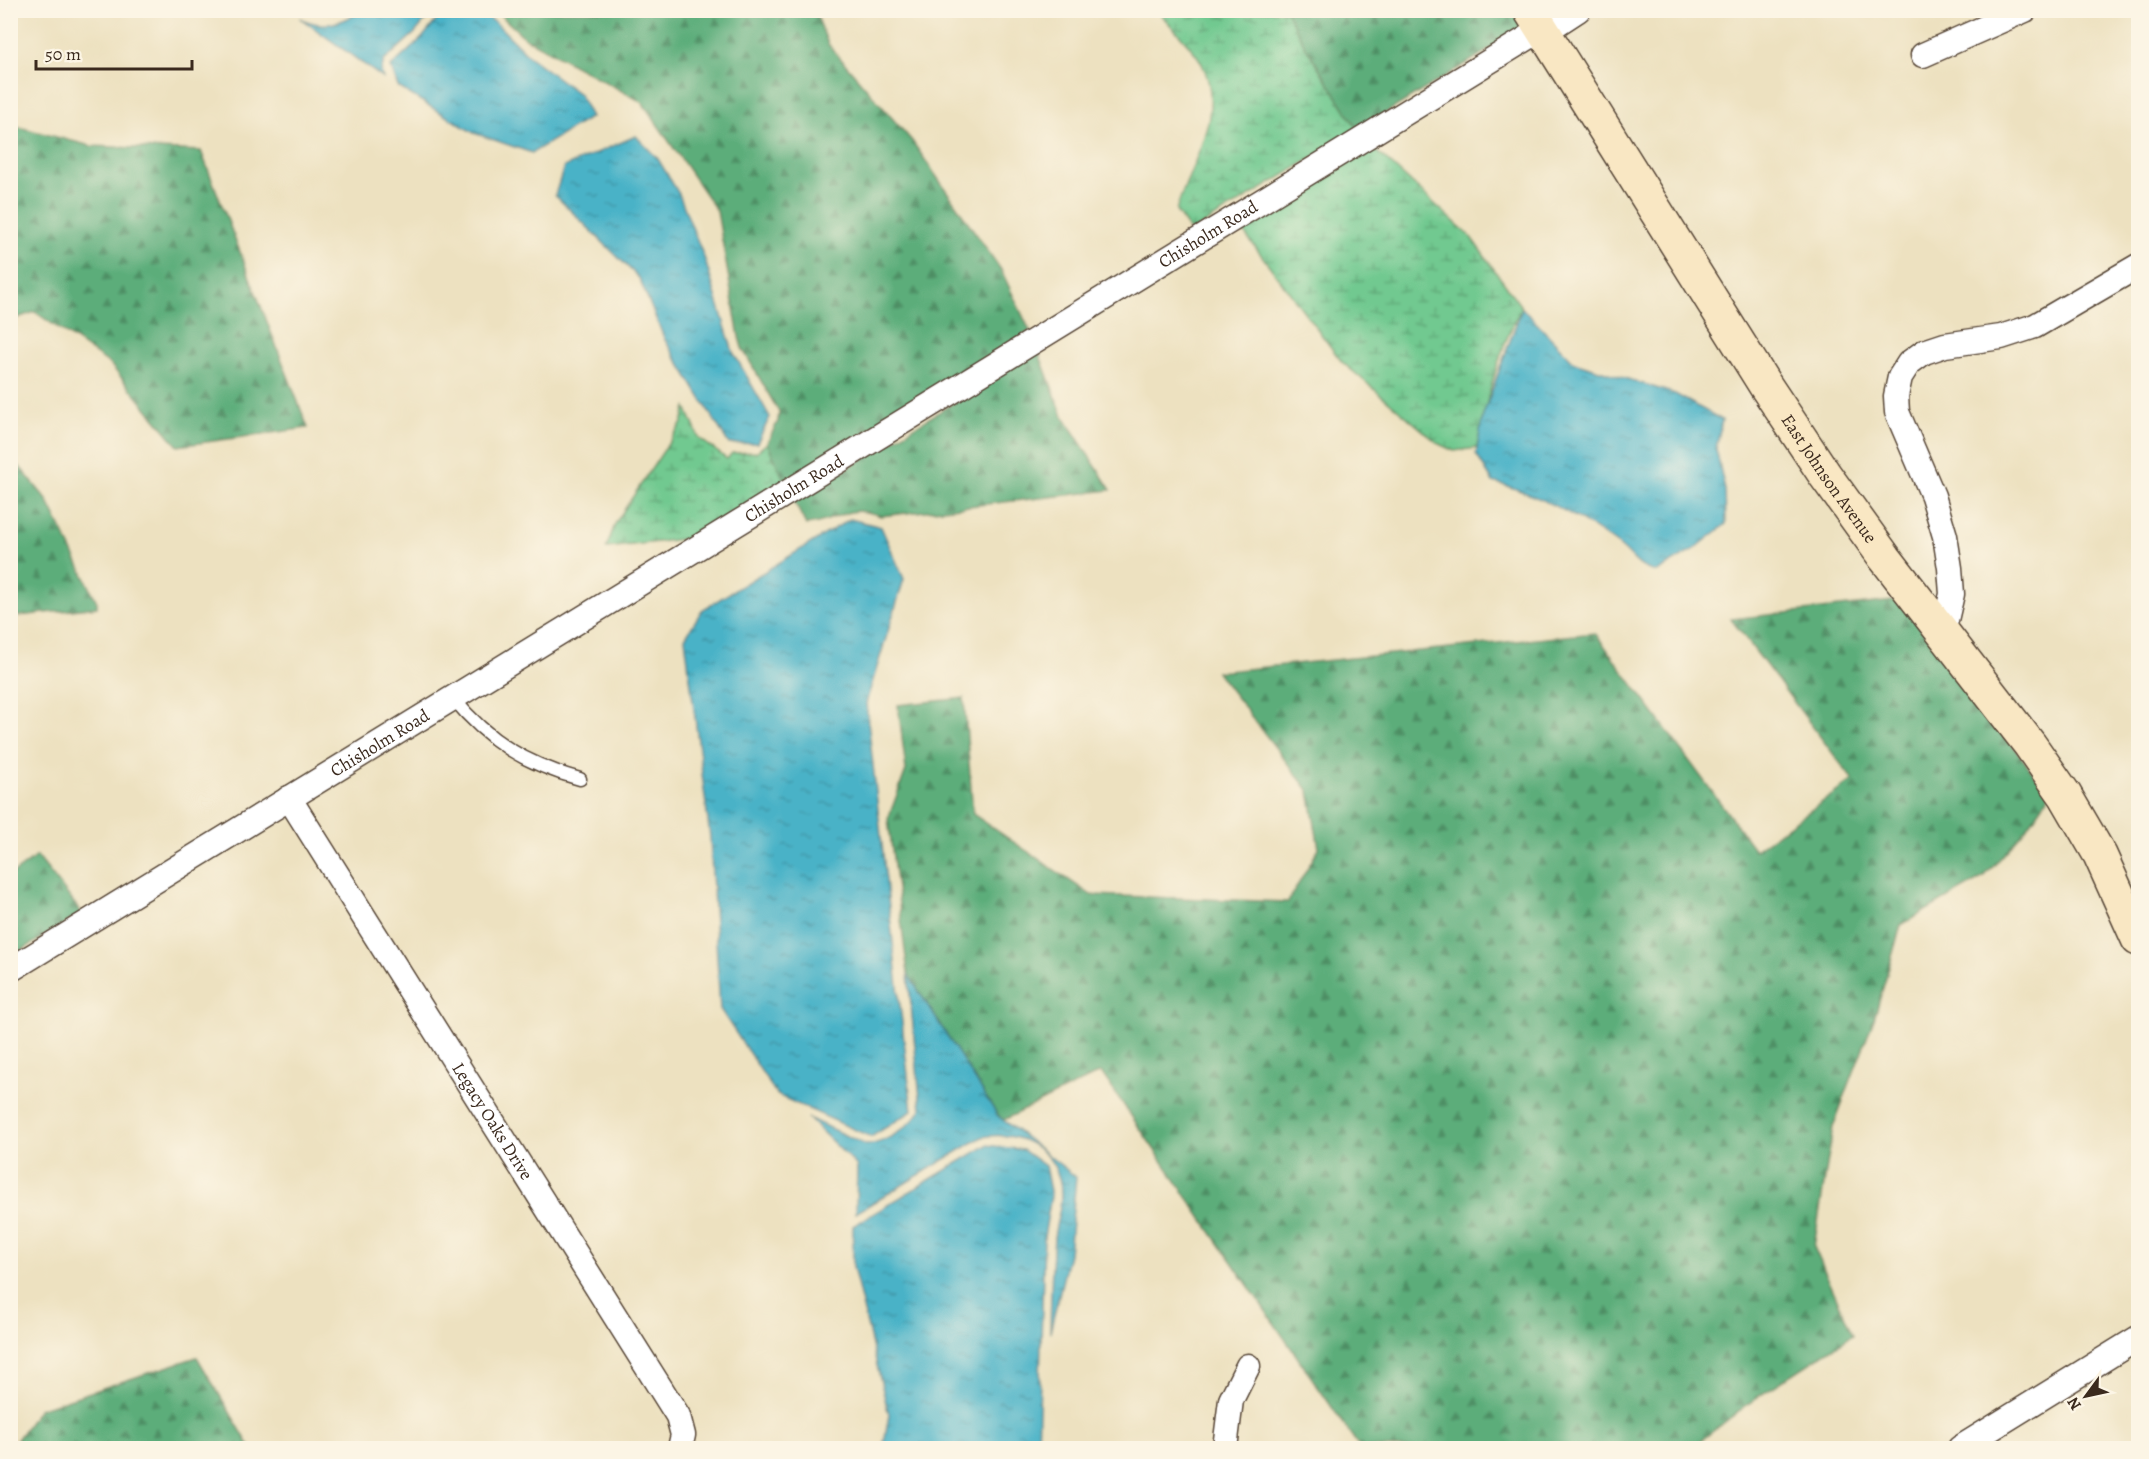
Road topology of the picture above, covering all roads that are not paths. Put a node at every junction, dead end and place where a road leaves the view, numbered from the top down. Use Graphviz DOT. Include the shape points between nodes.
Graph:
graph roads {
  1 [pos="1578,10"];
  2 [pos="2025,10"];
  3 [pos="1979,19"];
  4 [pos="1536,20"];
  5 [pos="1923,56"];
  6 [pos="2139,266"];
  7 [pos="1943,633"];
  8 [pos="453,698"];
  9 [pos="580,779"];
  10 [pos="289,798"];
  11 [pos="2139,939"];
  12 [pos="10,970"];
  13 [pos="2139,1338"];
  14 [pos="1248,1366"];
  15 [pos="680,1449"];
  16 [pos="1225,1449"];
  17 [pos="1960,1449"];
  1 -- 4 [label="street, Chisholm Road" via="1551,27"];
  2 -- 3 [label="street"];
  3 -- 5 [label="street"];
  4 -- 7 [label="main road, East Johnson Avenue" via="1765,385 1832,484"];
  4 -- 8 [label="street, Chisholm Road"];
  6 -- 7 [label="street" via="2035,326 1924,352 1909,363 1900,378 1897,412 1933,496 1945,536 1952,594"];
  7 -- 11 [label="main road, East Johnson Avenue" via="2065,795 2100,855"];
  8 -- 9 [label="lane" via="480,728 518,755 549,771"];
  8 -- 10 [label="street, Chisholm Road"];
  10 -- 12 [label="street, Chisholm Road"];
  10 -- 15 [label="street, Legacy Oaks Drive" via="678,1416 683,1435"];
  13 -- 17 [label="street"];
  14 -- 16 [label="street" via="1231,1400"];
}
